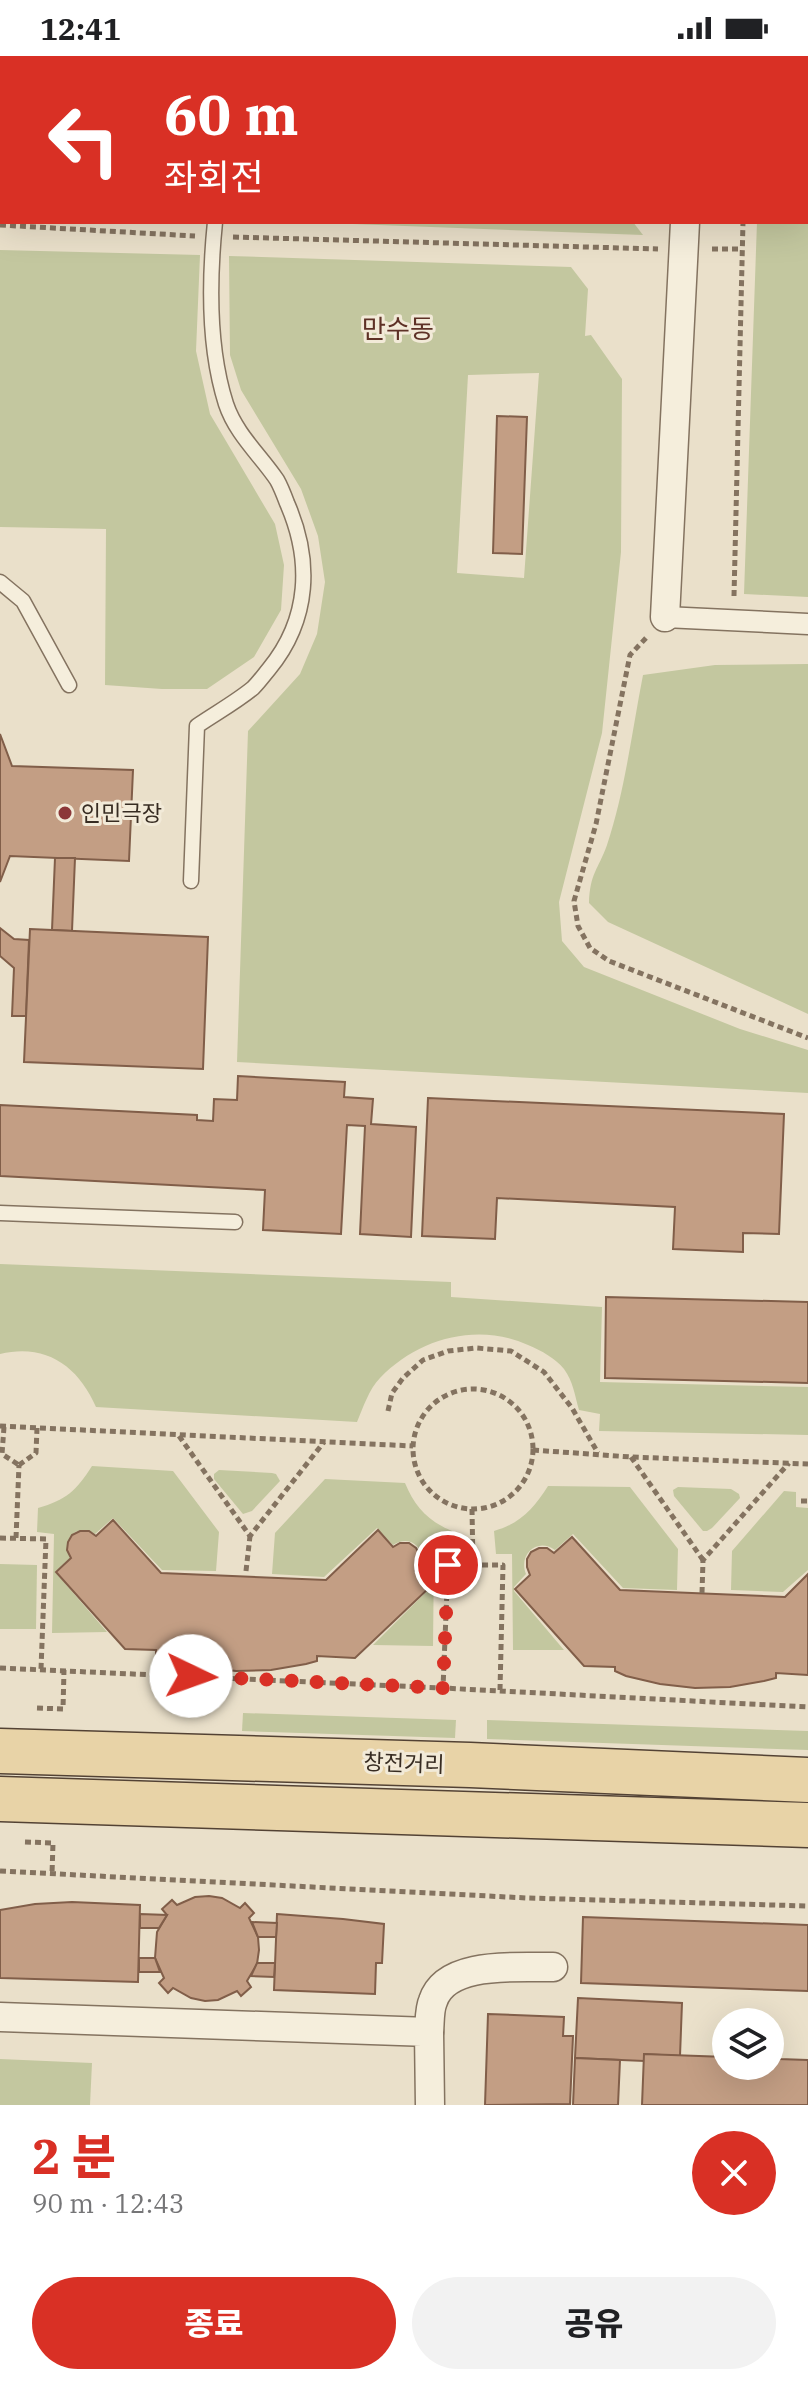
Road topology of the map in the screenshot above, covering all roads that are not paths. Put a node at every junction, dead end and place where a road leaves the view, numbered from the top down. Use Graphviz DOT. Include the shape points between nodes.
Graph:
graph roads {
  1 [pos="685,224"];
  2 [pos="214,229"];
  3 [pos="0,582"];
  4 [pos="665,617"];
  5 [pos="808,624"];
  6 [pos="69,685"];
  7 [pos="191,881"];
  8 [pos="0,1213"];
  9 [pos="235,1222"];
  10 [pos="0,1751"];
  11 [pos="808,1780"];
  12 [pos="0,1799"];
  13 [pos="808,1825"];
  14 [pos="553,1967"];
  15 [pos="0,2017"];
  16 [pos="429,2032"];
  17 [pos="430,2105"];
  1 -- 4 [label="street"];
  2 -- 7 [label="lane" via="216,367 227,408 278,482 293,516 302,548 304,588 282,653 254,686 197,726"];
  3 -- 6 [label="lane" via="23,601"];
  4 -- 5 [label="street"];
  8 -- 9 [label="lane"];
  10 -- 11 [label="main road, 창전거리"];
  12 -- 13 [label="main road"];
  14 -- 16 [label="street" via="478,1969 448,1981 433,2000"];
  15 -- 16 [label="street"];
  16 -- 17 [label="street"];
}
